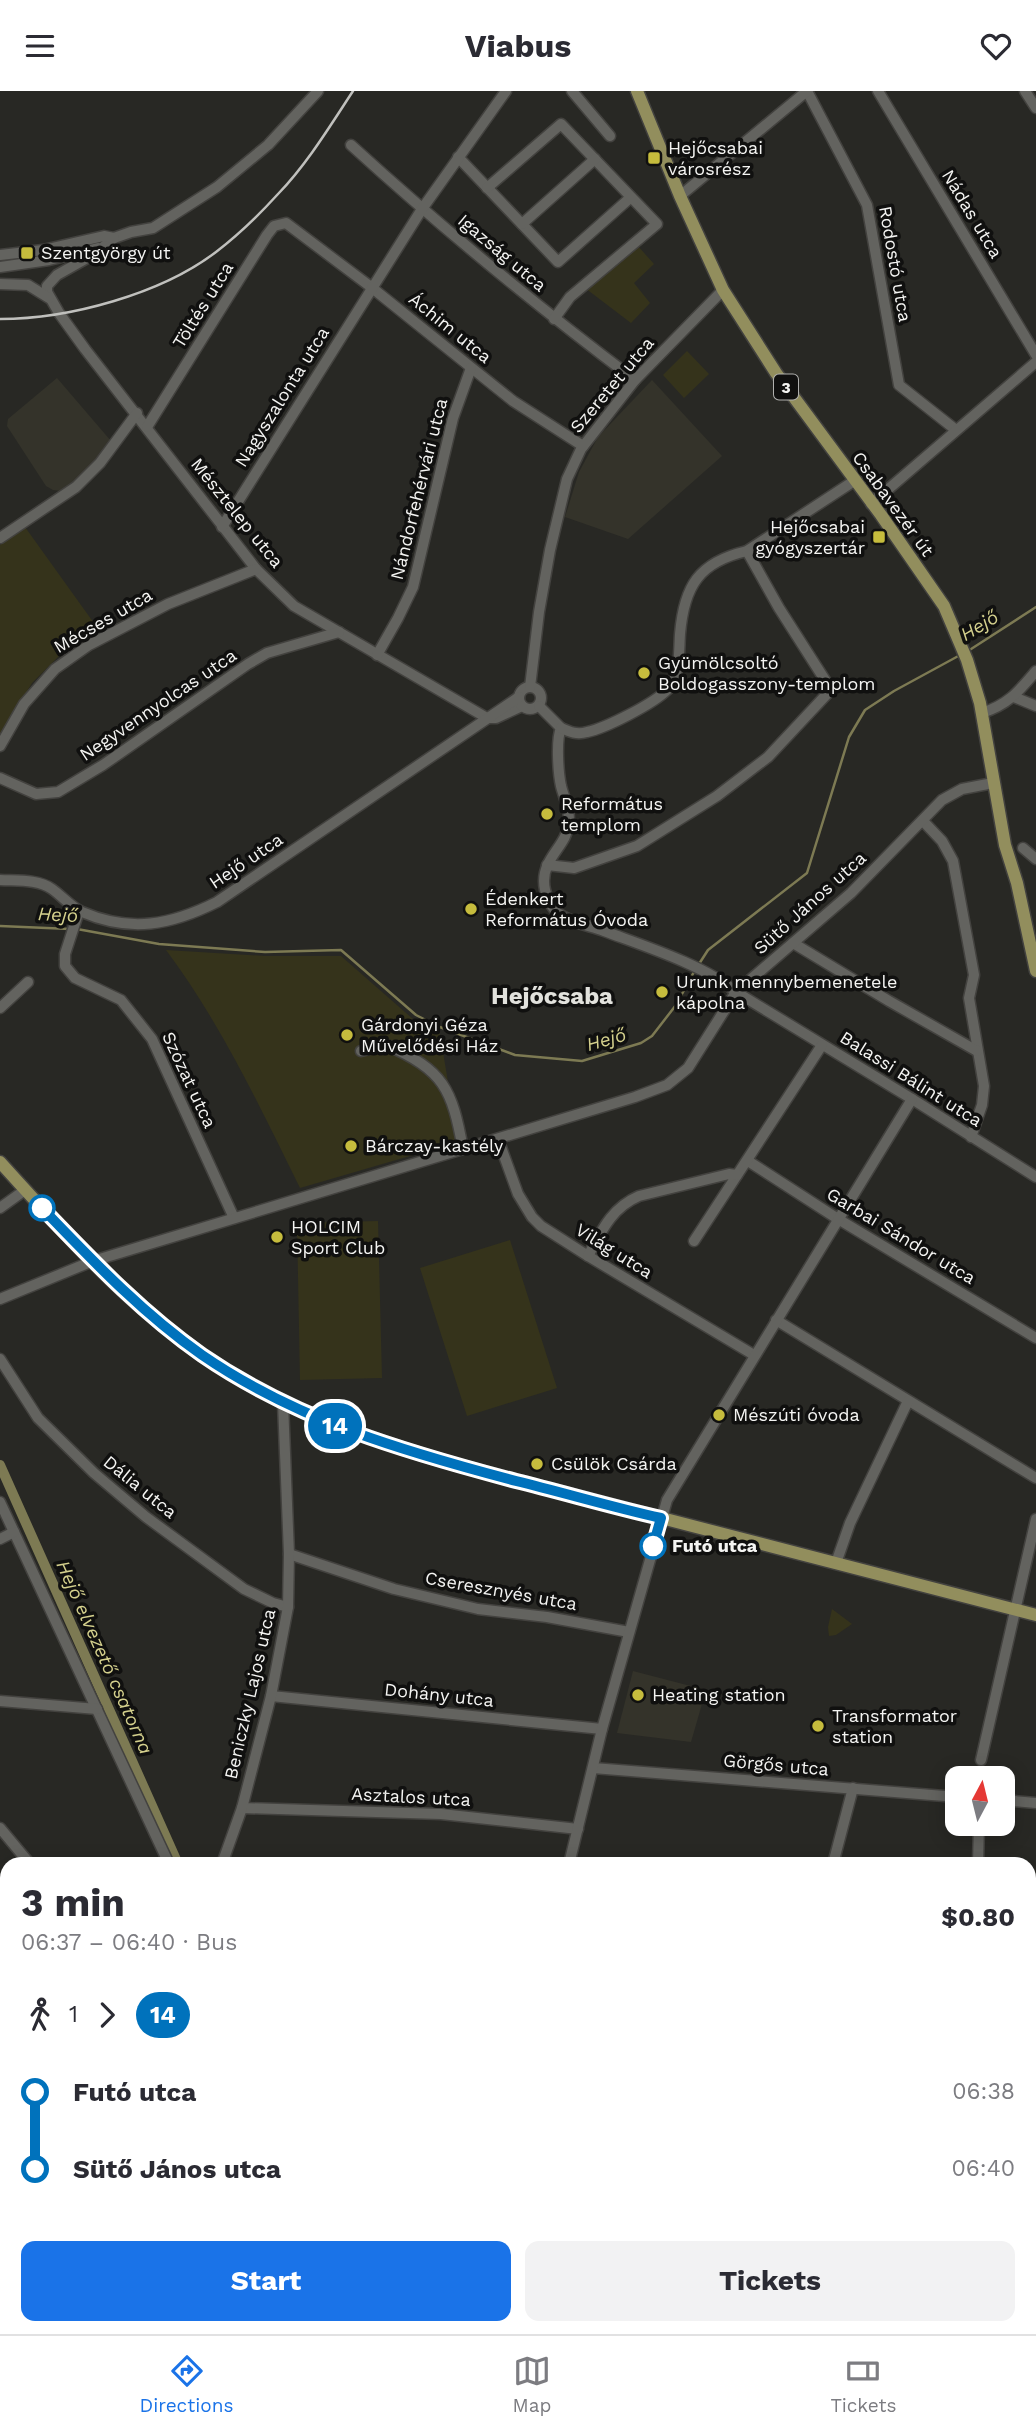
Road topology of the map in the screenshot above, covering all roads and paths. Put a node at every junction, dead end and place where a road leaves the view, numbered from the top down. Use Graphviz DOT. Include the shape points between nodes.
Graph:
graph roads {
  1 [pos="318,91"];
  2 [pos="506,91"];
  3 [pos="572,91"];
  4 [pos="637,91"];
  5 [pos="807,91"];
  6 [pos="878,91"];
  7 [pos="1025,91"];
  8 [pos="1036,108"];
  9 [pos="610,136"];
  10 [pos="351,145"];
  11 [pos="458,157"];
  12 [pos="595,159"];
  13 [pos="487,188"];
  14 [pos="680,196"];
  15 [pos="630,198"];
  16 [pos="422,209"];
  17 [pos="522,224"];
  18 [pos="298,233"];
  19 [pos="111,242"];
  20 [pos="0,255"];
  21 [pos="0,267"];
  22 [pos="0,284"];
  23 [pos="371,287"];
  24 [pos="723,290"];
  25 [pos="50,298"];
  26 [pos="554,319"];
  27 [pos="1036,355"];
  28 [pos="1036,362"];
  29 [pos="471,368"];
  30 [pos="635,380"];
  31 [pos="137,413"];
  32 [pos="147,427"];
  33 [pos="956,430"];
  34 [pos="583,446"];
  35 [pos="854,481"];
  36 [pos="871,504"];
  37 [pos="222,527"];
  38 [pos="0,538"];
  39 [pos="747,551"];
  40 [pos="256,569"];
  41 [pos="339,632"];
  42 [pos="377,655"];
  43 [pos="1036,671"];
  44 [pos="530,687"];
  45 [pos="1014,697"];
  46 [pos="521,702"];
  47 [pos="539,706"];
  48 [pos="1036,706"];
  49 [pos="982,713"];
  50 [pos="487,718"];
  51 [pos="561,727"];
  52 [pos="0,746"];
  53 [pos="0,778"];
  54 [pos="993,783"];
  55 [pos="923,821"];
  56 [pos="1023,848"];
  57 [pos="1036,859"];
  58 [pos="547,865"];
  59 [pos="0,880"];
  60 [pos="78,915"];
  61 [pos="793,943"];
  62 [pos="1036,971"];
  63 [pos="28,982"];
  64 [pos="736,992"];
  65 [pos="0,1008"];
  66 [pos="822,1045"];
  67 [pos="361,1051"];
  68 [pos="978,1051"];
  69 [pos="912,1099"];
  70 [pos="971,1137"];
  71 [pos="498,1139"];
  72 [pos="463,1149"];
  73 [pos="748,1161"];
  74 [pos="0,1162"];
  75 [pos="737,1175"];
  76 [pos="1036,1177"];
  77 [pos="25,1190"];
  78 [pos="0,1208"];
  79 [pos="234,1218"];
  80 [pos="838,1219"];
  81 [pos="694,1241"];
  82 [pos="588,1257"];
  83 [pos="93,1261"];
  84 [pos="0,1299"];
  85 [pos="776,1320"];
  86 [pos="1036,1338"];
  87 [pos="754,1355"];
  88 [pos="0,1359"];
  89 [pos="908,1401"];
  90 [pos="283,1402"];
  91 [pos="1036,1479"];
  92 [pos="0,1502"];
  93 [pos="661,1518"];
  94 [pos="1036,1519"];
  95 [pos="14,1532"];
  96 [pos="0,1539"];
  97 [pos="289,1554"];
  98 [pos="835,1563"];
  99 [pos="1031,1565"];
  100 [pos="288,1607"];
  101 [pos="1015,1609"];
  102 [pos="1036,1615"];
  103 [pos="629,1632"];
  104 [pos="271,1696"];
  105 [pos="0,1701"];
  106 [pos="97,1709"];
  107 [pos="603,1729"];
  108 [pos="981,1760"];
  109 [pos="593,1768"];
  110 [pos="853,1788"];
  111 [pos="945,1796"];
  112 [pos="1015,1801"];
  113 [pos="1036,1803"];
  114 [pos="242,1808"];
  115 [pos="0,1828"];
  116 [pos="578,1829"];
  117 [pos="980,1836"];
  118 [pos="24,1857"];
  119 [pos="166,1857"];
  120 [pos="224,1857"];
  121 [pos="571,1857"];
  122 [pos="835,1857"];
  123 [pos="981,1857"];
  1 -- 19 [label="street" via="268,145 217,187 153,228"];
  2 -- 11 [label="street, Nagyszalonta utca"];
  3 -- 9 [label="street"];
  4 -- 14 [label="main road, Csabavezér út / 3"];
  5 -- 14 [label="street"];
  5 -- 33 [label="street, Rodostó utca" via="867,205 899,385"];
  6 -- 27 [label="street, Nádas utca"];
  7 -- 8 [label="street"];
  10 -- 16 [label="street, Igazság utca"];
  11 -- 13 [label="street"];
  11 -- 16 [label="street, Nagyszalonta utca"];
  12 -- 13 [label="street" via="561,124"];
  12 -- 15 [label="street"];
  12 -- 17 [label="street"];
  13 -- 17 [label="street"];
  14 -- 24 [label="main road, Csabavezér út / 3"];
  15 -- 17 [label="street" via="558,262"];
  15 -- 26 [label="street" via="657,224 570,297"];
  16 -- 23 [label="street, Nagyszalonta utca"];
  16 -- 26 [label="street, Igazság utca"];
  18 -- 23 [label="street, Áchim utca"];
  18 -- 32 [label="street, Töltés utca" via="286,223 274,226"];
  19 -- 20 [label="street" via="104,236"];
  19 -- 21 [label="street" via="49,260"];
  19 -- 25 [label="street" via="50,281"];
  22 -- 25 [label="street" via="28,285"];
  23 -- 29 [label="street, Áchim utca"];
  23 -- 37 [label="street, Nagyszalonta utca"];
  24 -- 30 [label="street, Szeretet utca"];
  24 -- 35 [label="main road, Csabavezér út / 3" via="768,362"];
  25 -- 31 [label="street, Mésztelep utca"];
  26 -- 30 [label="street, Igazság utca"];
  28 -- 33 [label="street"];
  29 -- 34 [label="street, Áchim utca"];
  29 -- 42 [label="street, Nándorfehérvári utca" via="453,418 413,586"];
  30 -- 34 [label="street, Szeretet utca"];
  31 -- 32 [label="street, Mésztelep utca"];
  31 -- 38 [label="street" via="76,487"];
  32 -- 37 [label="street, Mésztelep utca"];
  33 -- 36 [label="street"];
  34 -- 44 [label="street, Szeretet utca" via="567,479 553,539"];
  35 -- 36 [label="main road, Csabavezér út / 3"];
  35 -- 39 [label="street"];
  36 -- 49 [label="main road, Csabavezér út / 3" via="944,606 967,660"];
  37 -- 40 [label="street, Mésztelep utca"];
  39 -- 51 [label="street" via="700,572 689,591 682,614 677,674 670,688 585,733"];
  39 -- 58 [label="street" via="825,680 827,694 768,757 717,796 637,846 574,868"];
  40 -- 41 [label="street, Mésztelep utca" via="294,606"];
  40 -- 52 [label="street, Mécses utca" via="168,604 89,645 55,669 24,704"];
  41 -- 42 [label="street, Mésztelep utca"];
  41 -- 53 [label="street, Negyvennyolcas utca" via="267,653 58,792 36,794"];
  42 -- 50 [label="street, Mésztelep utca"];
  43 -- 45 [label="street"];
  44 -- 46 [label="street" via="523,689"];
  44 -- 47 [label="street" via="541,694"];
  45 -- 48 [label="street"];
  45 -- 49 [label="street"];
  46 -- 47 [label="street" via="531,709"];
  46 -- 50 [label="street, Hejő utca"];
  47 -- 51 [label="street"];
  49 -- 54 [label="main road, Csabavezér út / 3"];
  50 -- 60 [label="street, Hejő utca" via="186,918 148,925"];
  51 -- 58 [label="street" via="560,782 569,826"];
  54 -- 55 [label="street, Sütő János utca" via="953,792"];
  54 -- 62 [label="main road, Csabavezér út / 3"];
  55 -- 61 [label="street, Sütő János utca"];
  55 -- 68 [label="street" via="953,861 974,975 969,998"];
  56 -- 57 [label="street"];
  58 -- 64 [label="street, Balassi Bálint utca" via="545,889 560,914 688,965"];
  59 -- 60 [label="street, Hejő utca" via="50,886"];
  60 -- 79 [label="street, Szózat utca" via="65,966 75,978 121,1000 152,1039"];
  61 -- 64 [label="street, Sütő János utca"];
  61 -- 68 [label="street"];
  63 -- 65 [label="street"];
  64 -- 66 [label="street, Balassi Bálint utca"];
  64 -- 71 [label="street, Sütő János utca" via="688,1068 667,1085"];
  66 -- 69 [label="street, Balassi Bálint utca"];
  66 -- 73 [label="street"];
  67 -- 72 [label="street" via="386,1045 426,1065 449,1092"];
  68 -- 70 [label="street" via="984,1086"];
  69 -- 70 [label="street, Balassi Bálint utca"];
  69 -- 80 [label="street"];
  70 -- 76 [label="street, Balassi Bálint utca"];
  71 -- 72 [label="street, Sütő János utca"];
  71 -- 82 [label="street, Világ utca" via="518,1194 532,1217"];
  72 -- 79 [label="street, Sütő János utca"];
  73 -- 75 [label="street"];
  73 -- 80 [label="street, Garbai Sándor utca"];
  74 -- 77 [label="main road"];
  75 -- 81 [label="street"];
  75 -- 82 [label="street" via="628,1201 606,1222"];
  77 -- 78 [label="street"];
  77 -- 83 [label="main road"];
  79 -- 83 [label="street, Sütő János utca"];
  80 -- 85 [label="street"];
  80 -- 86 [label="street, Garbai Sándor utca"];
  82 -- 87 [label="street, Világ utca"];
  83 -- 84 [label="street, Sütő János utca"];
  83 -- 90 [label="main road" via="192,1347"];
  85 -- 87 [label="street"];
  85 -- 89 [label="street"];
  87 -- 93 [label="street" via="667,1500"];
  88 -- 100 [label="street, Dália utca" via="38,1418 94,1473 244,1589"];
  89 -- 91 [label="street"];
  89 -- 98 [label="street"];
  90 -- 93 [label="main road" via="395,1448"];
  90 -- 97 [label="street, Beniczky Lajos utca"];
  92 -- 95 [label="street"];
  93 -- 98 [label="main road"];
  93 -- 103 [label="street"];
  94 -- 99 [label="street"];
  95 -- 96 [label="street"];
  95 -- 106 [label="street"];
  97 -- 100 [label="street, Beniczky Lajos utca"];
  97 -- 103 [label="street, Cseresznyés utca" via="394,1589 478,1609"];
  98 -- 101 [label="main road"];
  99 -- 101 [label="street"];
  100 -- 104 [label="street, Beniczky Lajos utca"];
  101 -- 102 [label="main road"];
  101 -- 108 [label="street"];
  103 -- 107 [label="street"];
  104 -- 107 [label="street, Dohány utca"];
  104 -- 114 [label="street, Beniczky Lajos utca"];
  105 -- 106 [label="street"];
  106 -- 119 [label="street"];
  107 -- 109 [label="street"];
  109 -- 110 [label="street, Görgős utca"];
  109 -- 116 [label="street"];
  110 -- 111 [label="street, Görgős utca"];
  110 -- 122 [label="street"];
  112 -- 113 [label="street"];
  114 -- 116 [label="street, Asztalos utca" via="441,1814"];
  114 -- 120 [label="street, Beniczky Lajos utca"];
  115 -- 118 [label="street"];
  116 -- 121 [label="street"];
  117 -- 123 [label="street"];
}
